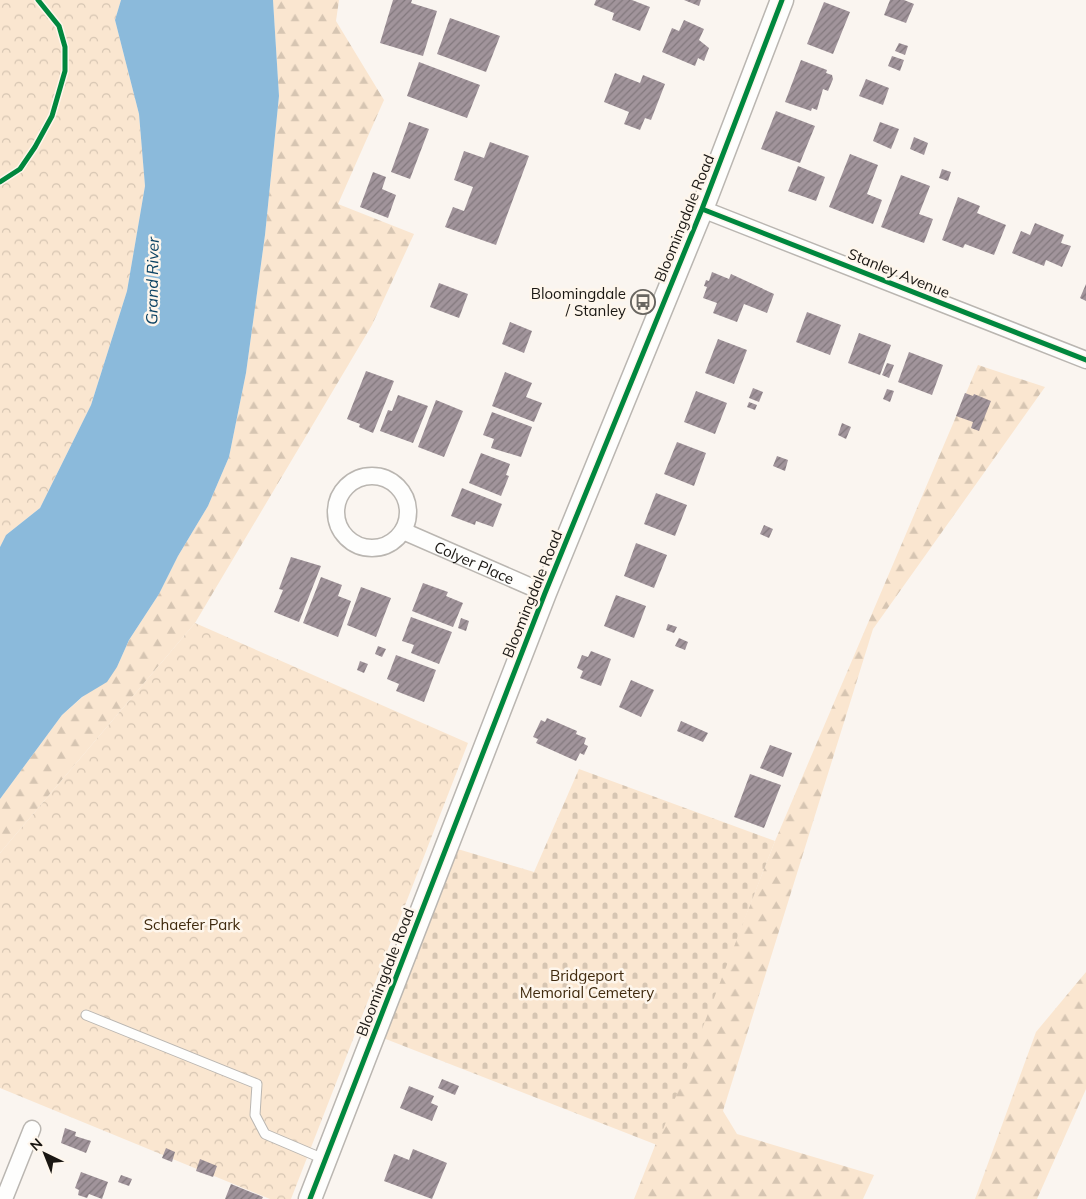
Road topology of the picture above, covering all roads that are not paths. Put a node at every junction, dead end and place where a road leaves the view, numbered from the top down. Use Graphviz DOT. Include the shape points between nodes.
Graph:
graph roads {
  1 [pos="782,0"];
  2 [pos="702,209"];
  3 [pos="1086,360"];
  4 [pos="403,531"];
  5 [pos="546,593"];
  6 [pos="86,1015"];
  7 [pos="32,1130"];
  8 [pos="326,1160"];
  9 [pos="4,1199"];
  10 [pos="310,1199"];
  1 -- 2 [label="main road, Bloomingdale Road"];
  2 -- 3 [label="street, Stanley Avenue"];
  2 -- 5 [label="main road, Bloomingdale Road"];
  4 -- 4 [label="street" via="408,519 408,506 396,485 386,478 371,475 356,479 344,488 337,500 335,515 340,530 350,542 363,548 379,548 393,542"];
  4 -- 5 [label="street, Colyer Place"];
  5 -- 8 [label="main road, Bloomingdale Road"];
  6 -- 8 [label="lane" via="257,1084 255,1116 265,1134"];
  7 -- 9 [label="street"];
  8 -- 10 [label="main road, Bloomingdale Road"];
}
